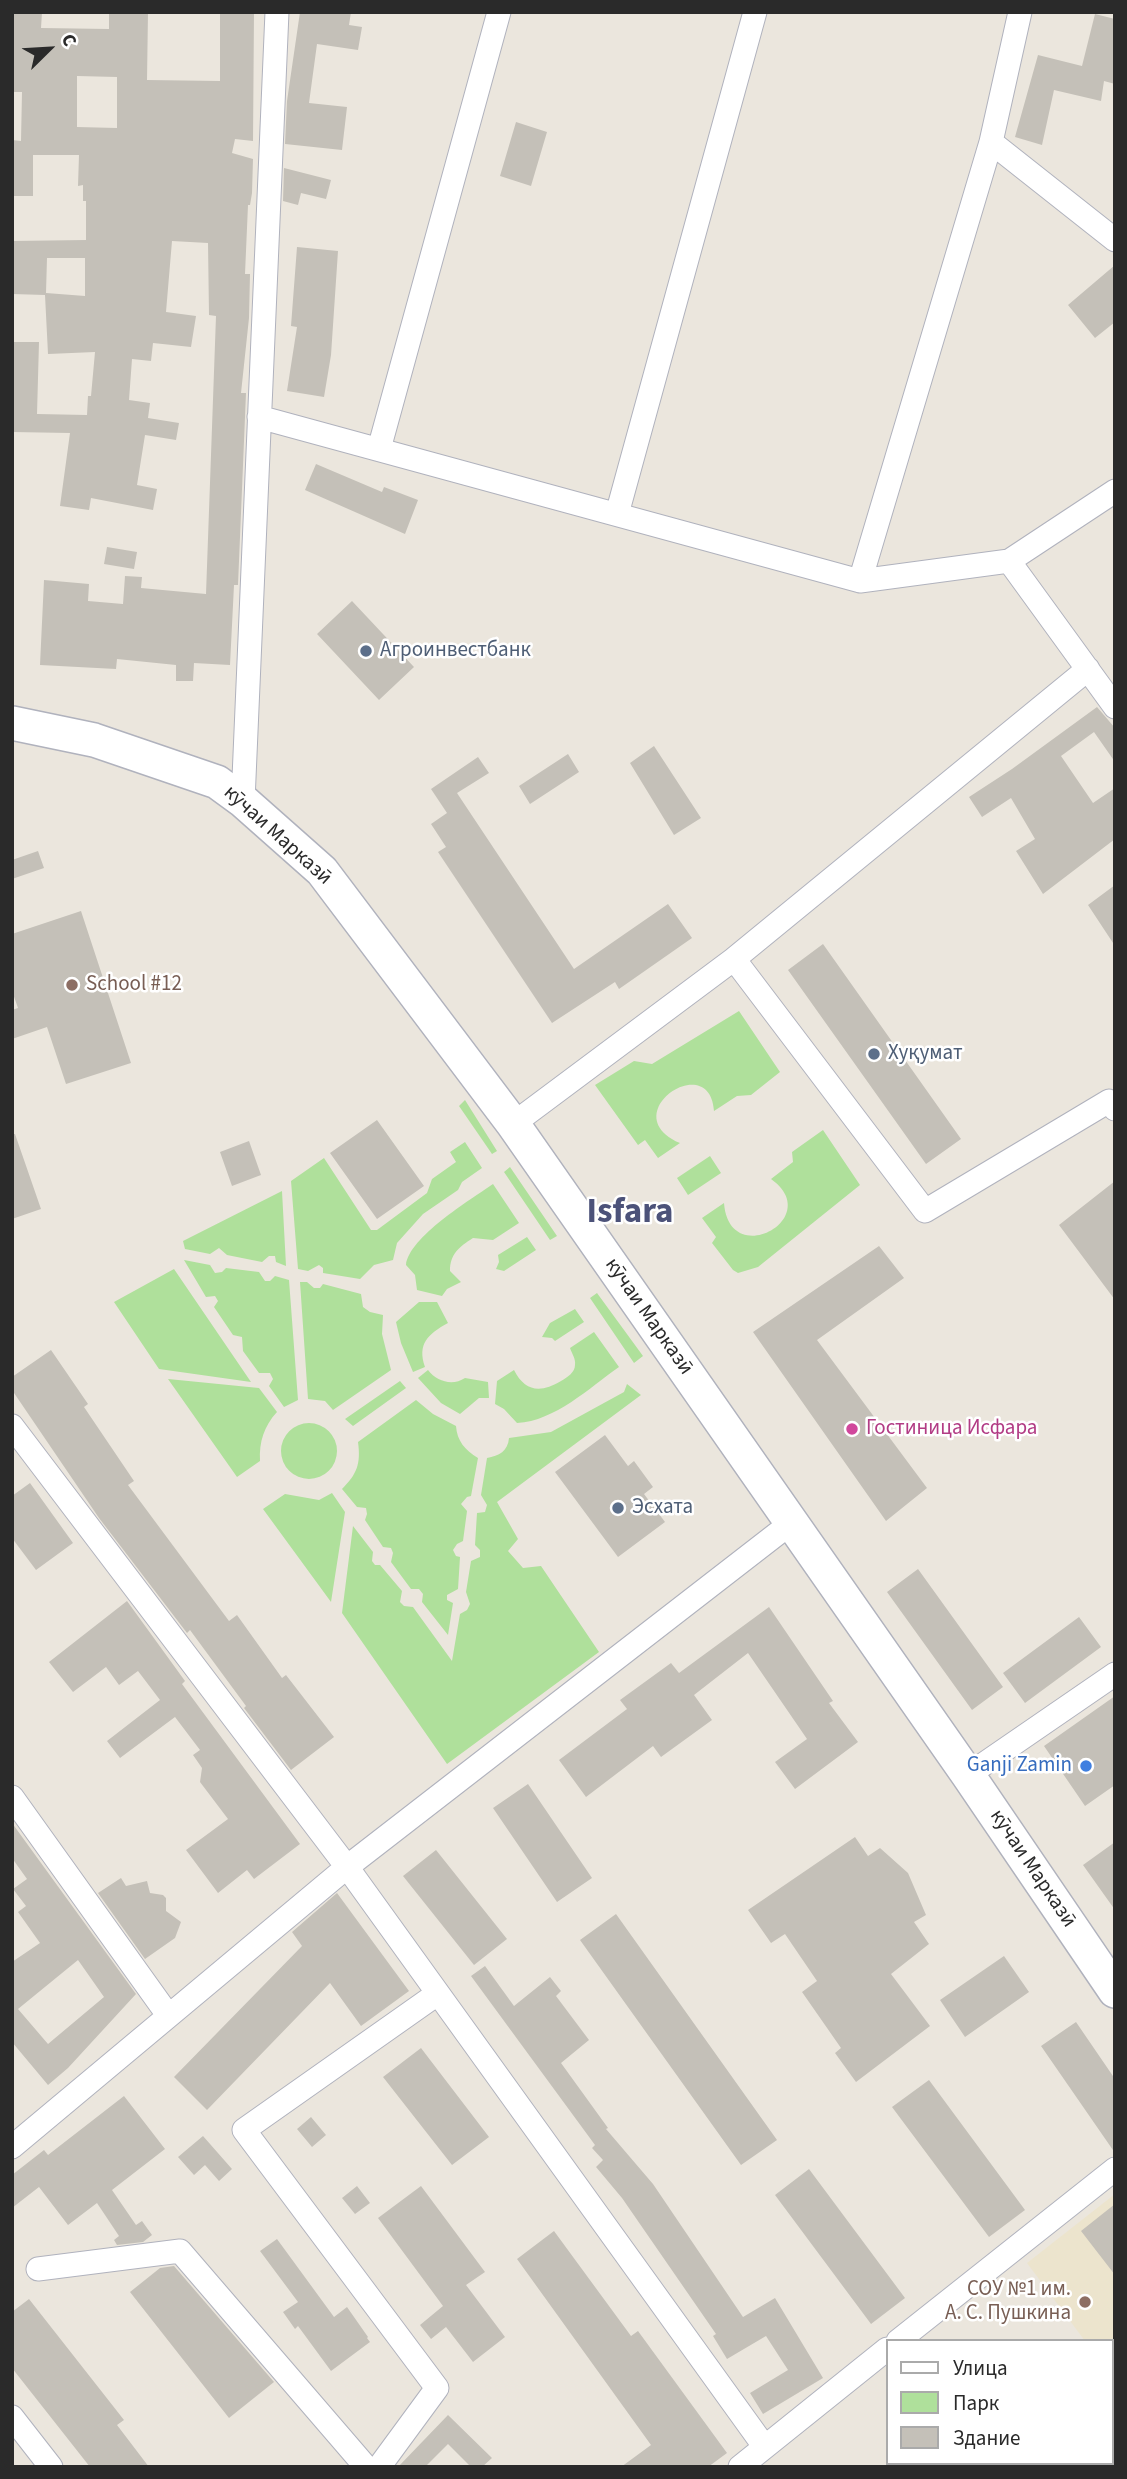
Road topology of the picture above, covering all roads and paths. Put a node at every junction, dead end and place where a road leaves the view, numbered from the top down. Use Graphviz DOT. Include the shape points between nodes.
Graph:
graph roads {
  1 [pos="277,12"];
  2 [pos="499,12"];
  3 [pos="755,12"];
  4 [pos="1020,12"];
  5 [pos="990,142"];
  6 [pos="1115,240"];
  7 [pos="260,417"];
  8 [pos="379,450"];
  9 [pos="1115,491"];
  10 [pos="617,514"];
  11 [pos="1009,561"];
  12 [pos="860,581"];
  13 [pos="1088,669"];
  14 [pos="1115,707"];
  15 [pos="12,723"];
  16 [pos="243,801"];
  17 [pos="734,958"];
  18 [pos="1115,1109"];
  19 [pos="513,1124"];
  20 [pos="12,1426"];
  21 [pos="791,1523"];
  22 [pos="1115,1674"];
  23 [pos="968,1775"];
  24 [pos="12,1797"];
  25 [pos="347,1867"];
  26 [pos="1115,1991"];
  27 [pos="437,1994"];
  28 [pos="168,2015"];
  29 [pos="12,2147"];
  30 [pos="1115,2169"];
  31 [pos="38,2269"];
  32 [pos="901,2339"];
  33 [pos="886,2350"];
  34 [pos="12,2417"];
  35 [pos="764,2446"];
  36 [pos="51,2467"];
  37 [pos="366,2467"];
  38 [pos="379,2467"];
  39 [pos="740,2467"];
  1 -- 7 [label="street"];
  2 -- 8 [label="street"];
  3 -- 10 [label="street"];
  4 -- 5 [label="street"];
  5 -- 6 [label="street"];
  5 -- 12 [label="street"];
  7 -- 8 [label="street"];
  7 -- 16 [label="street"];
  8 -- 10 [label="street"];
  9 -- 11 [label="street"];
  10 -- 12 [label="street"];
  11 -- 12 [label="street"];
  11 -- 13 [label="street"];
  13 -- 14 [label="street"];
  13 -- 17 [label="street"];
  15 -- 16 [label="main road, кӯчаи Марказӣ" via="94,740 217,782"];
  16 -- 19 [label="main road, кӯчаи Марказӣ" via="322,871"];
  17 -- 18 [label="street" via="926,1211 1109,1101"];
  17 -- 19 [label="street"];
  19 -- 21 [label="main road, кӯчаи Марказӣ"];
  20 -- 25 [label="street"];
  21 -- 23 [label="main road, кӯчаи Марказӣ"];
  21 -- 25 [label="street"];
  22 -- 23 [label="street"];
  23 -- 26 [label="main road, кӯчаи Марказӣ"];
  24 -- 28 [label="street"];
  25 -- 27 [label="street"];
  25 -- 28 [label="street"];
  27 -- 35 [label="street"];
  27 -- 38 [label="street" via="244,2130 436,2388"];
  28 -- 29 [label="street"];
  30 -- 32 [label="street"];
  31 -- 37 [label="street" via="180,2250"];
  33 -- 35 [label="street"];
  34 -- 36 [label="street"];
  35 -- 39 [label="street"];
}
